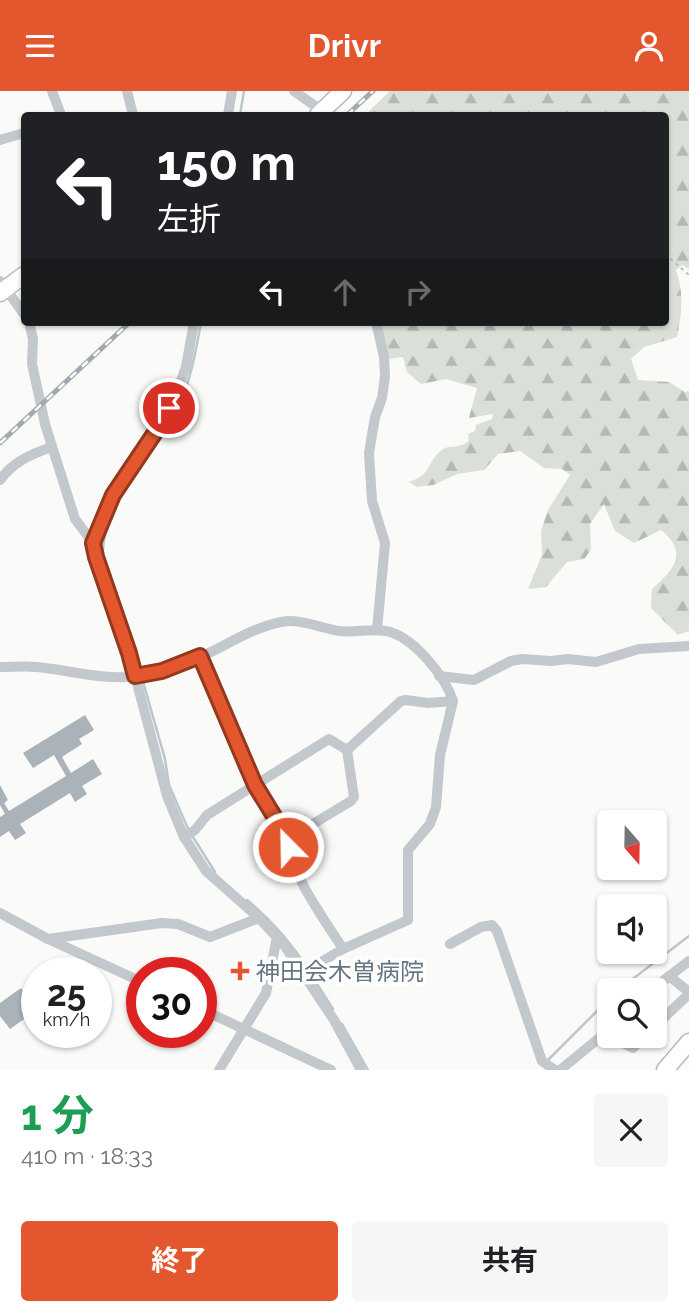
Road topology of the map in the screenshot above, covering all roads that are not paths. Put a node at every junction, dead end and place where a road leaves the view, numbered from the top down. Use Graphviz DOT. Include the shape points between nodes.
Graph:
graph roads {
  1 [pos="52,91"];
  2 [pos="128,91"];
  3 [pos="232,91"];
  4 [pos="294,91"];
  5 [pos="343,91"];
  6 [pos="60,112"];
  7 [pos="132,112"];
  8 [pos="228,112"];
  9 [pos="319,112"];
  10 [pos="321,112"];
  11 [pos="21,134"];
  12 [pos="0,140"];
  13 [pos="21,277"];
  14 [pos="2,287"];
  15 [pos="21,310"];
  16 [pos="30,326"];
  17 [pos="193,326"];
  18 [pos="377,326"];
  19 [pos="52,447"];
  20 [pos="0,480"];
  21 [pos="93,543"];
  22 [pos="377,630"];
  23 [pos="689,646"];
  24 [pos="200,656"];
  25 [pos="0,667"];
  26 [pos="135,676"];
  27 [pos="439,676"];
  28 [pos="453,701"];
  29 [pos="347,750"];
  30 [pos="255,785"];
  31 [pos="184,837"];
  32 [pos="288,839"];
  33 [pos="0,913"];
  34 [pos="259,918"];
  35 [pos="276,937"];
  36 [pos="48,939"];
  37 [pos="450,944"];
  38 [pos="343,949"];
  39 [pos="689,961"];
  40 [pos="304,972"];
  41 [pos="126,975"];
  42 [pos="669,977"];
  43 [pos="689,993"];
  44 [pos="667,1014"];
  45 [pos="217,1016"];
  46 [pos="246,1029"];
  47 [pos="597,1040"];
  48 [pos="689,1042"];
  49 [pos="219,1070"];
  50 [pos="331,1070"];
  51 [pos="361,1070"];
  52 [pos="557,1070"];
  53 [pos="665,1070"];
  1 -- 6 [label="street"];
  2 -- 7 [label="street"];
  3 -- 8 [label="street"];
  4 -- 9 [label="street"];
  5 -- 10 [label="highway"];
  11 -- 12 [label="street"];
  13 -- 14 [label="highway"];
  14 -- 15 [label="street"];
  16 -- 19 [label="street" via="32,364"];
  17 -- 21 [label="street" via="177,391 113,495"];
  18 -- 22 [label="street" via="385,376 369,453 372,501 385,543"];
  19 -- 20 [label="street" via="26,456"];
  19 -- 21 [label="street" via="75,520"];
  21 -- 26 [label="street"];
  22 -- 24 [label="street" via="355,633 291,620 235,638"];
  22 -- 27 [label="street" via="414,644"];
  23 -- 27 [label="street" via="639,649 596,662 523,659 474,680"];
  24 -- 26 [label="street"];
  24 -- 30 [label="street"];
  25 -- 26 [label="street"];
  26 -- 31 [label="street" via="167,796"];
  27 -- 28 [label="street"];
  28 -- 29 [label="street" via="401,701"];
  28 -- 38 [label="street" via="435,786 436,807 430,824 408,850 408,919"];
  29 -- 30 [label="street" via="329,739"];
  29 -- 32 [label="street" via="354,797"];
  30 -- 31 [label="street" via="207,815"];
  30 -- 32 [label="street"];
  31 -- 34 [label="street" via="206,871"];
  32 -- 38 [label="street" via="297,873"];
  33 -- 36 [label="street"];
  34 -- 35 [label="street"];
  34 -- 36 [label="street" via="210,937 178,924 162,923"];
  35 -- 40 [label="street"];
  35 -- 46 [label="street" via="266,993"];
  36 -- 41 [label="street"];
  37 -- 52 [label="street" via="481,927 492,925 497,930 542,1061"];
  38 -- 40 [label="street"];
  39 -- 42 [label="street"];
  40 -- 51 [label="street"];
  42 -- 43 [label="street"];
  43 -- 44 [label="street"];
  45 -- 46 [label="street"];
  46 -- 49 [label="street"];
  46 -- 50 [label="street"];
  47 -- 52 [label="street"];
  48 -- 53 [label="highway"];
}
